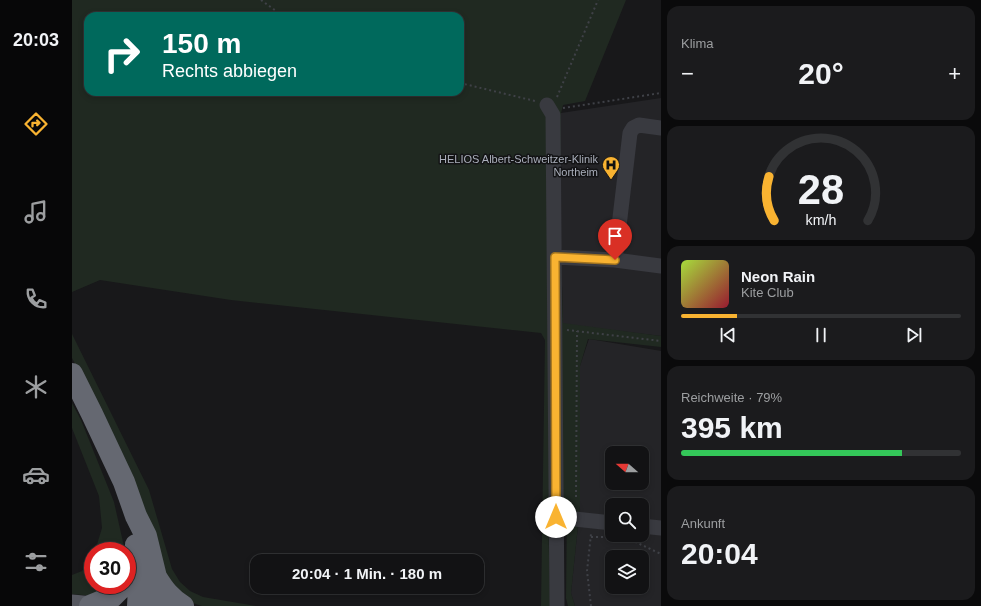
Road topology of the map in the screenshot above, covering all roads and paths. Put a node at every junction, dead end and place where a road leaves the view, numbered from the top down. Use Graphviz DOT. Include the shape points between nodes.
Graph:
graph roads {
  1 [pos="261,0"];
  2 [pos="598,0"];
  3 [pos="278,12"];
  4 [pos="464,84"];
  5 [pos="661,93"];
  6 [pos="550,105"];
  7 [pos="661,128"];
  8 [pos="555,257"];
  9 [pos="615,260"];
  10 [pos="661,266"];
  11 [pos="555,328"];
  12 [pos="577,331"];
  13 [pos="661,341"];
  14 [pos="72,374"];
  15 [pos="576,497"];
  16 [pos="136,516"];
  17 [pos="556,517"];
  18 [pos="605,522"];
  19 [pos="649,527"];
  20 [pos="661,528"];
  21 [pos="136,542"];
  22 [pos="136,548"];
  23 [pos="661,554"];
  24 [pos="156,577"];
  25 [pos="114,594"];
  26 [pos="72,604"];
  27 [pos="92,606"];
  28 [pos="138,606"];
  29 [pos="155,606"];
  30 [pos="184,606"];
  31 [pos="557,606"];
  32 [pos="591,606"];
  1 -- 3 [label="path"];
  2 -- 6 [label="path"];
  4 -- 6 [label="path"];
  5 -- 6 [label="path" via="561,109"];
  6 -- 8 [label="street" via="553,115"];
  7 -- 9 [label="street" via="639,126 633,128 630,133"];
  8 -- 9 [label="street"];
  8 -- 11 [label="street"];
  9 -- 10 [label="street"];
  11 -- 12 [label="path"];
  11 -- 17 [label="street"];
  12 -- 13 [label="path"];
  12 -- 15 [label="path"];
  14 -- 16 [label="highway" via="124,482"];
  16 -- 21 [label="highway"];
  16 -- 24 [label="highway" via="146,536"];
  17 -- 18 [label="street"];
  17 -- 31 [label="street"];
  19 -- 20 [label="street"];
  22 -- 28 [label="highway" via="140,569"];
  23 -- 32 [label="path" via="627,538 591,537 587,571"];
  24 -- 29 [label="highway"];
  24 -- 30 [label="highway" via="165,592"];
  25 -- 27 [label="highway"];
  26 -- 27 [label="main road"];
}
